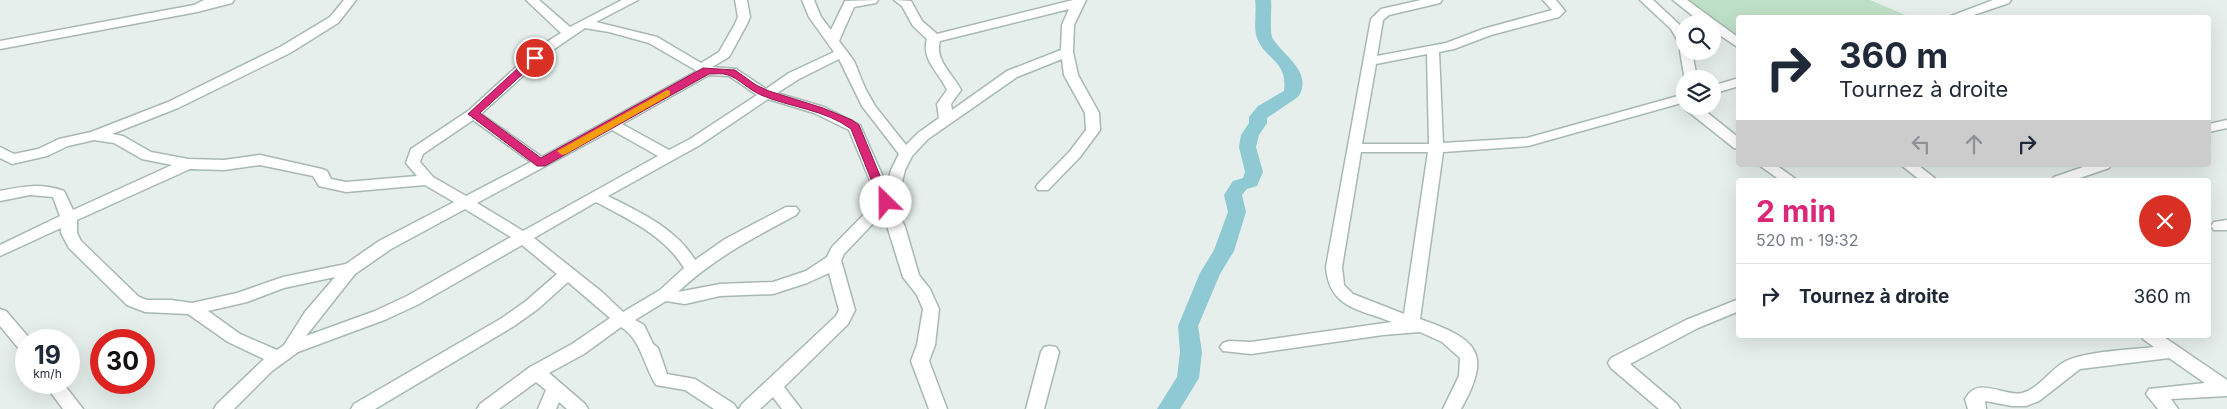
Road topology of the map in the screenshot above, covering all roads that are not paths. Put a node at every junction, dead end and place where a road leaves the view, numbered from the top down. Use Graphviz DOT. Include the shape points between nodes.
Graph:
graph roads {
  1 [pos="228,0"];
  2 [pos="350,0"];
  3 [pos="532,0"];
  4 [pos="632,0"];
  5 [pos="741,0"];
  6 [pos="808,0"];
  7 [pos="872,0"];
  8 [pos="900,0"];
  9 [pos="1436,0"];
  10 [pos="1549,0"];
  11 [pos="1646,0"];
  12 [pos="1679,0"];
  13 [pos="2005,0"];
  14 [pos="1079,1"];
  15 [pos="850,2"];
  16 [pos="209,3"];
  17 [pos="1971,15"];
  18 [pos="583,24"];
  19 [pos="1676,27"];
  20 [pos="569,33"];
  21 [pos="934,38"];
  22 [pos="1736,42"];
  23 [pos="0,45"];
  24 [pos="837,47"];
  25 [pos="1432,49"];
  26 [pos="1067,52"];
  27 [pos="1370,60"];
  28 [pos="704,69"];
  29 [pos="1736,83"];
  30 [pos="1721,87"];
  31 [pos="765,94"];
  32 [pos="1676,103"];
  33 [pos="473,114"];
  34 [pos="1702,115"];
  35 [pos="946,119"];
  36 [pos="612,124"];
  37 [pos="2227,124"];
  38 [pos="2211,128"];
  39 [pos="94,136"];
  40 [pos="1736,143"];
  41 [pos="1355,148"];
  42 [pos="1436,148"];
  43 [pos="0,151"];
  44 [pos="906,154"];
  45 [pos="669,156"];
  46 [pos="541,163"];
  47 [pos="188,164"];
  48 [pos="1769,167"];
  49 [pos="1911,167"];
  50 [pos="2098,167"];
  51 [pos="1787,178"];
  52 [pos="1927,178"];
  53 [pos="2065,178"];
  54 [pos="428,180"];
  55 [pos="1043,187"];
  56 [pos="0,196"];
  57 [pos="596,196"];
  58 [pos="886,202"];
  59 [pos="466,203"];
  60 [pos="791,211"];
  61 [pos="69,218"];
  62 [pos="522,237"];
  63 [pos="0,251"];
  64 [pos="834,261"];
  65 [pos="693,269"];
  66 [pos="349,270"];
  67 [pos="568,273"];
  68 [pos="666,294"];
  69 [pos="1736,306"];
  70 [pos="192,309"];
  71 [pos="0,315"];
  72 [pos="622,320"];
  73 [pos="1416,325"];
  74 [pos="15,333"];
  75 [pos="2153,338"];
  76 [pos="1229,347"];
  77 [pos="292,348"];
  78 [pos="2172,351"];
  79 [pos="1050,352"];
  80 [pos="276,357"];
  81 [pos="536,372"];
  82 [pos="774,386"];
  83 [pos="2226,389"];
  84 [pos="557,391"];
  85 [pos="61,394"];
  86 [pos="74,409"];
  87 [pos="223,409"];
  88 [pos="360,409"];
  89 [pos="486,409"];
  90 [pos="547,409"];
  91 [pos="579,409"];
  92 [pos="728,409"];
  93 [pos="748,409"];
  94 [pos="792,409"];
  95 [pos="938,409"];
  96 [pos="1035,409"];
  97 [pos="1452,409"];
  98 [pos="1671,409"];
  99 [pos="1977,409"];
  100 [pos="2170,409"];
  1 -- 16 [label="street"];
  2 -- 39 [label="street" via="334,20 285,50 173,105"];
  3 -- 20 [label="street"];
  4 -- 18 [label="street"];
  5 -- 28 [label="street" via="744,17 741,24 724,54"];
  6 -- 24 [label="street" via="815,17"];
  7 -- 15 [label="street"];
  8 -- 21 [label="street" via="907,4 917,23"];
  9 -- 27 [label="street" via="1380,14"];
  10 -- 25 [label="street" via="1559,11 1555,14"];
  11 -- 19 [label="street"];
  12 -- 22 [label="street"];
  13 -- 17 [label="street"];
  14 -- 21 [label="street"];
  14 -- 26 [label="street" via="1068,25"];
  15 -- 24 [label="street"];
  16 -- 23 [label="street" via="118,24"];
  18 -- 20 [label="street"];
  18 -- 28 [label="street" via="653,40"];
  20 -- 33 [label="street" via="542,51"];
  21 -- 35 [label="street" via="930,45 931,53 954,90 944,104"];
  24 -- 31 [label="street" via="815,65"];
  24 -- 44 [label="street" via="846,58 874,117"];
  25 -- 27 [label="street"];
  25 -- 42 [label="street"];
  26 -- 35 [label="street" via="1012,74"];
  26 -- 55 [label="street" via="1071,75 1092,113 1093,130"];
  27 -- 41 [label="street"];
  28 -- 31 [label="street" via="731,72"];
  28 -- 36 [label="street"];
  29 -- 30 [label="street"];
  31 -- 45 [label="street"];
  31 -- 58 [label="street" via="819,110 855,128"];
  32 -- 42 [label="street" via="1528,142"];
  33 -- 46 [label="street"];
  33 -- 54 [label="street" via="416,152 414,163"];
  34 -- 40 [label="street"];
  35 -- 44 [label="street"];
  36 -- 45 [label="street"];
  36 -- 46 [label="street"];
  37 -- 38 [label="street"];
  39 -- 43 [label="street" via="12,159"];
  39 -- 47 [label="street" via="118,139 147,156"];
  41 -- 42 [label="street"];
  41 -- 73 [label="street" via="1334,267 1335,287 1347,298"];
  42 -- 73 [label="street"];
  44 -- 58 [label="street"];
  45 -- 57 [label="street"];
  46 -- 59 [label="street"];
  47 -- 54 [label="street" via="270,161 317,172 322,174 324,183 346,187"];
  47 -- 61 [label="street"];
  48 -- 51 [label="street"];
  49 -- 52 [label="street"];
  50 -- 53 [label="street"];
  54 -- 59 [label="street"];
  56 -- 61 [label="street" via="48,190 59,194"];
  57 -- 62 [label="street"];
  57 -- 65 [label="street" via="678,247"];
  58 -- 64 [label="street" via="838,251"];
  58 -- 95 [label="street" via="897,227 911,277 924,293 931,309 926,345 920,361"];
  59 -- 62 [label="street"];
  59 -- 66 [label="street" via="385,246"];
  60 -- 65 [label="street" via="730,243"];
  61 -- 63 [label="street"];
  61 -- 70 [label="street" via="69,233 75,244 133,301 145,306"];
  62 -- 67 [label="street"];
  62 -- 77 [label="street" via="381,315"];
  64 -- 68 [label="street" via="778,287 719,290 680,299"];
  64 -- 82 [label="street" via="847,310 842,320"];
  65 -- 68 [label="street"];
  66 -- 70 [label="street" via="283,283 241,298"];
  66 -- 77 [label="street" via="311,316"];
  67 -- 72 [label="street"];
  67 -- 88 [label="street" via="508,322"];
  68 -- 72 [label="street"];
  69 -- 98 [label="street" via="1706,316 1617,363"];
  70 -- 80 [label="street" via="234,338"];
  71 -- 74 [label="street"];
  72 -- 81 [label="street"];
  72 -- 92 [label="street" via="641,333 662,380 689,384"];
  73 -- 76 [label="street" via="1251,348"];
  73 -- 97 [label="street" via="1449,338 1468,354 1471,363 1469,376"];
  75 -- 78 [label="street"];
  77 -- 80 [label="street"];
  78 -- 83 [label="street"];
  78 -- 99 [label="street" via="2078,363 2066,368 2026,399 1977,395 1974,399"];
  79 -- 96 [label="street"];
  80 -- 87 [label="street"];
  81 -- 84 [label="street"];
  81 -- 89 [label="street"];
  82 -- 93 [label="street"];
  82 -- 94 [label="street"];
  83 -- 100 [label="street" via="2155,394"];
  84 -- 90 [label="street"];
  84 -- 91 [label="street"];
  85 -- 86 [label="street"];
}
